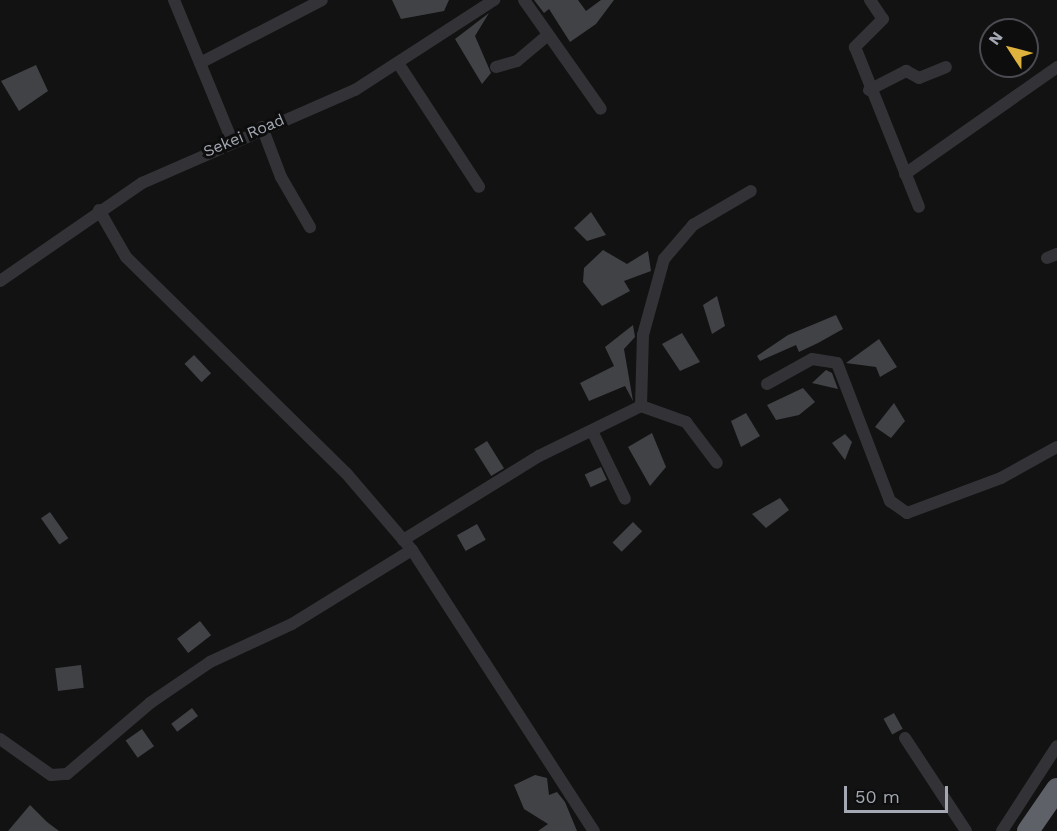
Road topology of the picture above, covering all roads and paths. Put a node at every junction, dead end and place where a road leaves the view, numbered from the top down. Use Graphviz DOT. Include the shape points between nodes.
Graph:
graph roads {
  1 [pos="174,0"];
  2 [pos="322,0"];
  3 [pos="494,0"];
  4 [pos="524,0"];
  5 [pos="870,0"];
  6 [pos="547,36"];
  7 [pos="200,63"];
  8 [pos="398,63"];
  9 [pos="496,67"];
  10 [pos="946,67"];
  11 [pos="1057,67"];
  12 [pos="869,90"];
  13 [pos="601,109"];
  14 [pos="262,128"];
  15 [pos="232,141"];
  16 [pos="906,174"];
  17 [pos="478,187"];
  18 [pos="752,190"];
  19 [pos="919,207"];
  20 [pos="99,210"];
  21 [pos="310,227"];
  22 [pos="0,281"];
  23 [pos="767,384"];
  24 [pos="641,406"];
  25 [pos="593,433"];
  26 [pos="1057,447"];
  27 [pos="717,463"];
  28 [pos="625,499"];
  29 [pos="408,545"];
  30 [pos="905,738"];
  31 [pos="0,739"];
  32 [pos="1057,746"];
  33 [pos="1057,789"];
  34 [pos="594,831"];
  35 [pos="966,831"];
  36 [pos="1002,831"];
  37 [pos="1028,831"];
  1 -- 7 [label="street"];
  2 -- 7 [label="street"];
  3 -- 8 [label="street, Sekei Road"];
  4 -- 6 [label="street"];
  5 -- 12 [label="street" via="883,19 855,47"];
  6 -- 9 [label="street" via="517,62"];
  6 -- 13 [label="street"];
  7 -- 15 [label="street"];
  8 -- 14 [label="street, Sekei Road" via="320,107"];
  8 -- 17 [label="street"];
  10 -- 12 [label="street" via="918,78 908,70"];
  11 -- 16 [label="street"];
  12 -- 16 [label="street"];
  14 -- 15 [label="street, Sekei Road"];
  14 -- 21 [label="street" via="281,177"];
  15 -- 20 [label="street, Sekei Road" via="142,183"];
  16 -- 19 [label="street"];
  18 -- 24 [label="street" via="693,225 664,260 643,335"];
  20 -- 22 [label="street, Sekei Road"];
  20 -- 29 [label="street" via="126,257 341,468"];
  23 -- 26 [label="street" via="812,359 837,363 890,501 907,513 1001,478"];
  24 -- 25 [label="street"];
  24 -- 27 [label="street" via="686,422"];
  25 -- 28 [label="street"];
  25 -- 29 [label="street" via="539,456"];
  29 -- 31 [label="street" via="292,624 210,662 150,703 67,774 51,775"];
  29 -- 34 [label="street"];
  30 -- 35 [label="street"];
  32 -- 36 [label="street"];
  33 -- 37 [label="highway"];
}
